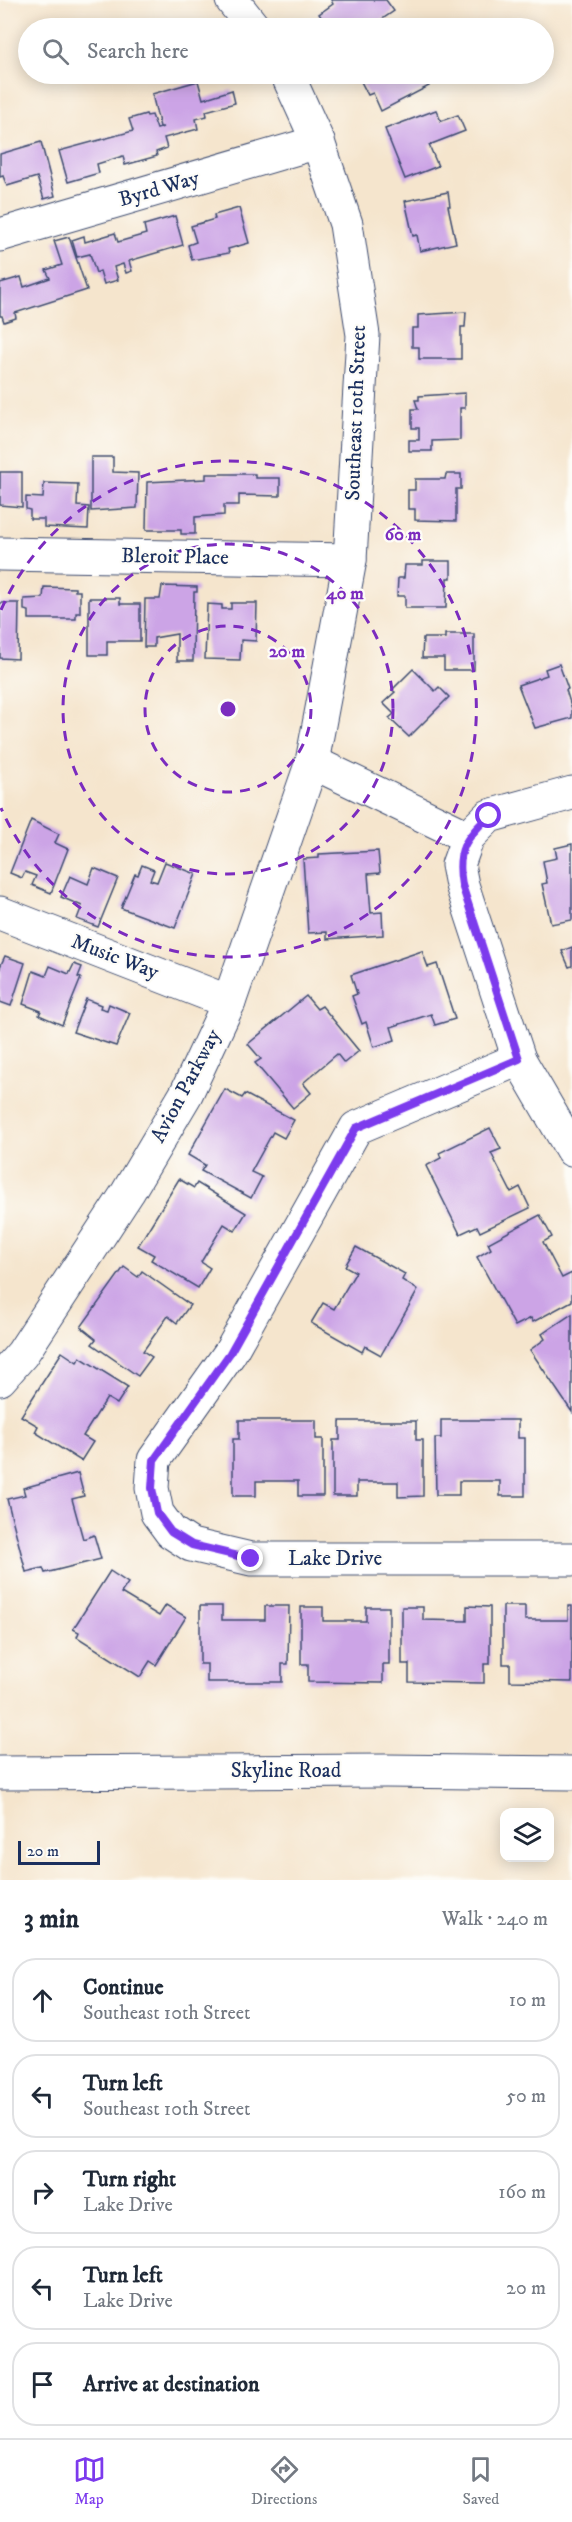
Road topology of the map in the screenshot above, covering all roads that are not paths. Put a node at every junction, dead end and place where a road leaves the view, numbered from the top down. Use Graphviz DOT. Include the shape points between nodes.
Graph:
graph roads {
  1 [pos="232,0"];
  2 [pos="246,18"];
  3 [pos="291,84"];
  4 [pos="318,142"];
  5 [pos="0,235"];
  6 [pos="0,554"];
  7 [pos="350,560"];
  8 [pos="312,762"];
  9 [pos="572,793"];
  10 [pos="468,837"];
  11 [pos="0,913"];
  12 [pos="229,1002"];
  13 [pos="519,1059"];
  14 [pos="572,1150"];
  15 [pos="0,1379"];
  16 [pos="572,1559"];
  17 [pos="0,1773"];
  18 [pos="572,1773"];
  1 -- 2 [label="street"];
  3 -- 4 [label="street, Southeast 10th Street"];
  4 -- 5 [label="street, Byrd Way"];
  4 -- 7 [label="street, Southeast 10th Street" via="346,224 363,335"];
  6 -- 7 [label="street, Bleroit Place"];
  7 -- 8 [label="street, Southeast 10th Street"];
  8 -- 10 [label="street"];
  8 -- 12 [label="street, Avion Parkway"];
  9 -- 10 [label="street" via="489,816"];
  10 -- 13 [label="street" via="458,865 462,885"];
  11 -- 12 [label="street, Music Way"];
  12 -- 15 [label="street, Avion Parkway" via="186,1094 128,1192 22,1354"];
  13 -- 14 [label="street"];
  13 -- 16 [label="street, Lake Drive" via="356,1128 230,1353 154,1460 152,1488 157,1513 171,1532 192,1545 251,1559"];
  17 -- 18 [label="street, Skyline Road"];
}
